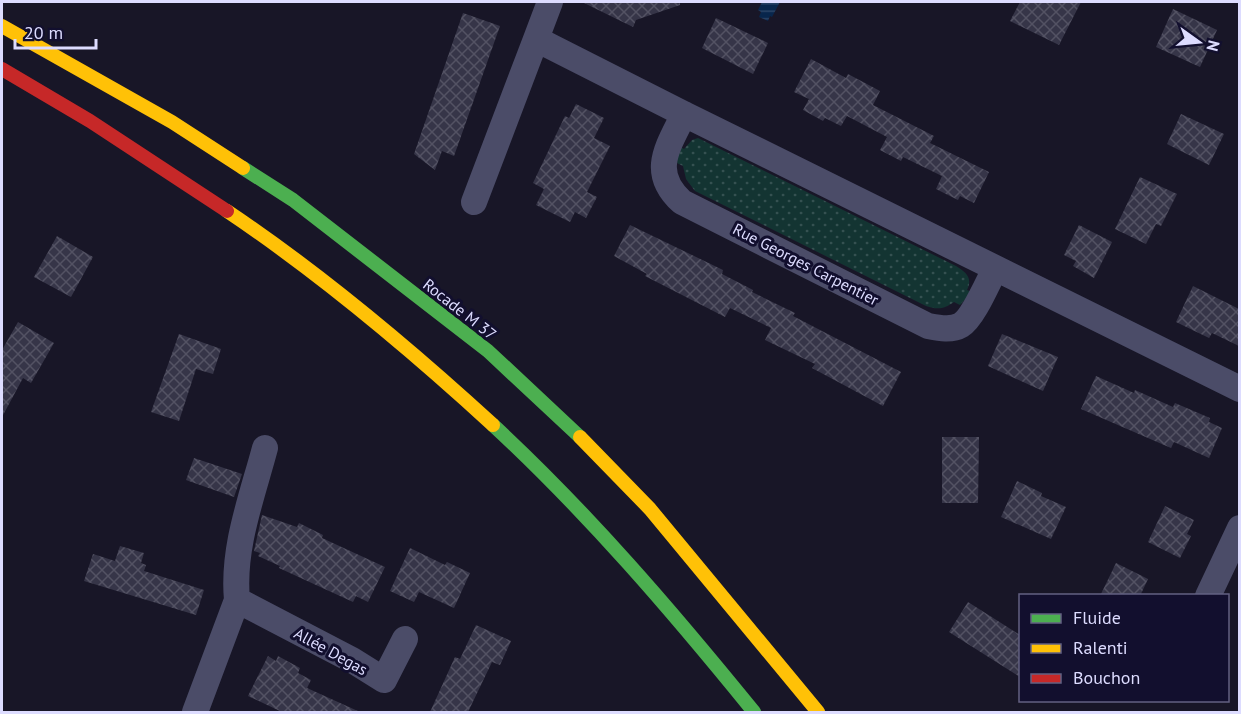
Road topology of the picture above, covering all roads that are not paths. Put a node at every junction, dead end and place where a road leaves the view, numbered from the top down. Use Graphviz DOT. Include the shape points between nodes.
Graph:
graph roads {
  1 [pos="550,2"];
  2 [pos="2,26"];
  3 [pos="536,39"];
  4 [pos="2,69"];
  5 [pos="684,114"];
  6 [pos="474,202"];
  7 [pos="995,268"];
  8 [pos="1239,388"];
  9 [pos="265,448"];
  10 [pos="1239,528"];
  11 [pos="1209,594"];
  12 [pos="237,600"];
  13 [pos="405,639"];
  14 [pos="195,712"];
  15 [pos="754,712"];
  16 [pos="818,712"];
  1 -- 3 [label="street"];
  2 -- 16 [label="highway, Rocade M 37" via="172,122 293,200 488,351 576,432 650,509"];
  3 -- 5 [label="street"];
  3 -- 6 [label="street"];
  4 -- 15 [label="highway" via="77,112 258,233 445,382 522,452 607,540"];
  5 -- 7 [label="street"];
  5 -- 7 [label="street, Rue Georges Carpentier" via="665,153 663,169 671,192 682,202 928,326 962,325"];
  7 -- 8 [label="street"];
  9 -- 12 [label="street" via="240,541"];
  10 -- 11 [label="street"];
  12 -- 13 [label="street, Allée Degas" via="384,680"];
  12 -- 14 [label="street"];
}
